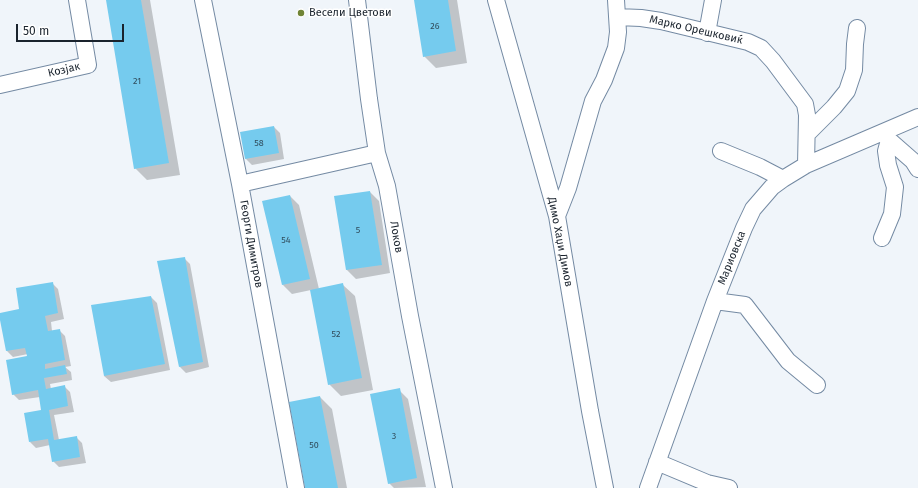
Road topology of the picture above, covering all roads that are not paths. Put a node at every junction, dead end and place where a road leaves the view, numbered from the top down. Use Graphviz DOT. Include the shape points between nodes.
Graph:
graph roads {
  1 [pos="77,0"];
  2 [pos="202,0"];
  3 [pos="358,0"];
  4 [pos="496,0"];
  5 [pos="616,0"];
  6 [pos="713,0"];
  7 [pos="617,17"];
  8 [pos="858,28"];
  9 [pos="707,33"];
  10 [pos="0,85"];
  11 [pos="918,117"];
  12 [pos="807,134"];
  13 [pos="886,135"];
  14 [pos="721,151"];
  15 [pos="377,153"];
  16 [pos="806,165"];
  17 [pos="918,169"];
  18 [pos="782,179"];
  19 [pos="240,184"];
  20 [pos="557,216"];
  21 [pos="882,238"];
  22 [pos="715,300"];
  23 [pos="817,386"];
  24 [pos="657,462"];
  25 [pos="442,480"];
  26 [pos="606,486"];
  27 [pos="296,488"];
  28 [pos="648,488"];
  29 [pos="729,488"];
  1 -- 10 [label="street, Козјак" via="88,64"];
  2 -- 19 [label="street, Георги Димитров"];
  3 -- 15 [label="street, Локов"];
  4 -- 20 [label="street, Димо Хаџи Димов"];
  5 -- 7 [label="street"];
  6 -- 9 [label="street"];
  7 -- 9 [label="street, Марко Орешковиќ" via="661,21"];
  7 -- 20 [label="street" via="616,48 593,101 568,188"];
  8 -- 12 [label="street" via="854,70 847,91"];
  9 -- 12 [label="street, Марко Орешковиќ" via="748,42 761,48 805,104"];
  11 -- 13 [label="street, Мариовска"];
  12 -- 16 [label="street, Марко Орешковиќ"];
  13 -- 16 [label="street, Мариовска"];
  13 -- 17 [label="street"];
  13 -- 21 [label="street" via="886,151 894,197 892,214"];
  14 -- 18 [label="street"];
  15 -- 19 [label="street"];
  15 -- 25 [label="street, Локов" via="387,186"];
  16 -- 18 [label="street, Мариовска"];
  18 -- 22 [label="street, Мариовска" via="753,210"];
  19 -- 27 [label="street, Георги Димитров"];
  20 -- 26 [label="street, Димо Хаџи Димов" via="590,411"];
  22 -- 23 [label="street" via="745,305 788,361"];
  22 -- 24 [label="street, Мариовска"];
  24 -- 28 [label="street, Мариовска"];
  24 -- 29 [label="street" via="708,483"];
}
